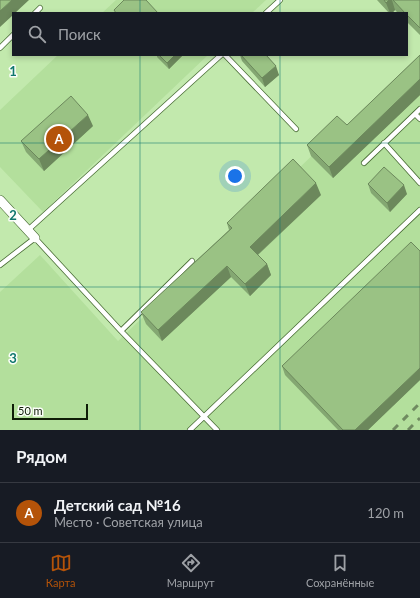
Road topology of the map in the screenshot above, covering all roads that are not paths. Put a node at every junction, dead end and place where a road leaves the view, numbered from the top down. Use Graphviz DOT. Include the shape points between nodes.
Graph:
graph roads {
  1 [pos="280,0"];
  2 [pos="40,8"];
  3 [pos="36,12"];
  4 [pos="267,12"];
  5 [pos="12,36"];
  6 [pos="0,48"];
  7 [pos="220,56"];
  8 [pos="226,56"];
  9 [pos="420,109"];
  10 [pos="415,114"];
  11 [pos="420,119"];
  12 [pos="296,129"];
  13 [pos="384,143"];
  14 [pos="364,163"];
  15 [pos="420,183"];
  16 [pos="0,200"];
  17 [pos="420,210"];
  18 [pos="28,230"];
  19 [pos="35,238"];
  20 [pos="192,261"];
  21 [pos="0,265"];
  22 [pos="121,331"];
  23 [pos="204,416"];
  24 [pos="215,429"];
  25 [pos="190,430"];
  1 -- 4 [label="lane"];
  2 -- 3 [label="lane"];
  5 -- 6 [label="lane"];
  7 -- 18 [label="lane"];
  8 -- 12 [label="lane"];
  9 -- 10 [label="lane"];
  10 -- 11 [label="lane"];
  10 -- 13 [label="lane"];
  13 -- 14 [label="lane"];
  13 -- 15 [label="lane"];
  16 -- 18 [label="street"];
  17 -- 23 [label="lane"];
  18 -- 19 [label="street"];
  19 -- 21 [label="lane"];
  19 -- 22 [label="lane"];
  20 -- 22 [label="lane"];
  22 -- 23 [label="lane"];
  23 -- 24 [label="lane"];
  23 -- 25 [label="lane"];
}
